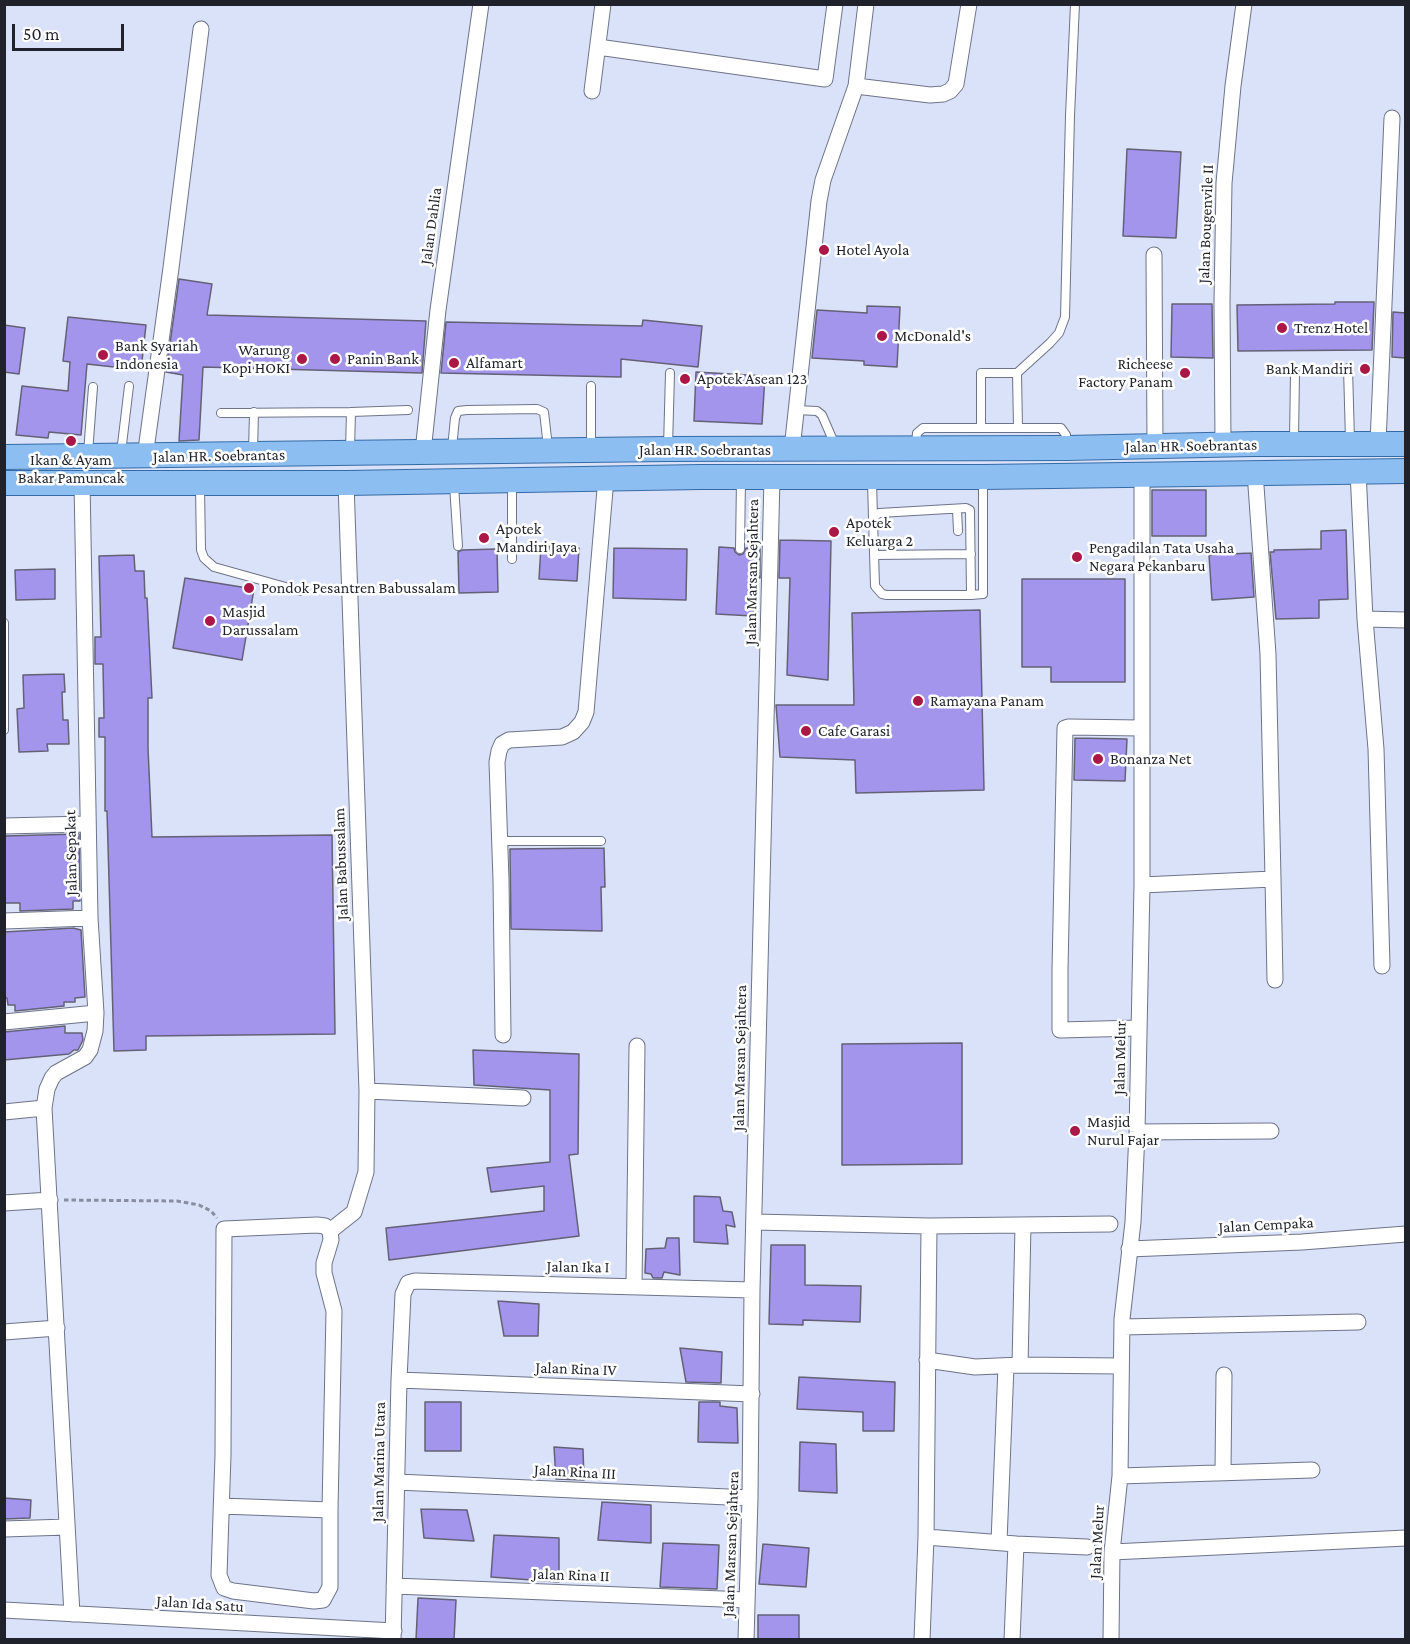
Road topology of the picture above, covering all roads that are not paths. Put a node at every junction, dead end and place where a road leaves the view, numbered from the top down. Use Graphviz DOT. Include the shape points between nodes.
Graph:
graph roads {
  1 [pos="481,4"];
  2 [pos="603,4"];
  3 [pos="835,4"];
  4 [pos="866,4"];
  5 [pos="969,4"];
  6 [pos="1075,4"];
  7 [pos="1244,4"];
  8 [pos="201,29"];
  9 [pos="598,47"];
  10 [pos="856,86"];
  11 [pos="592,91"];
  12 [pos="1392,118"];
  13 [pos="1154,255"];
  14 [pos="1348,368"];
  15 [pos="670,373"];
  16 [pos="1017,373"];
  17 [pos="1295,373"];
  18 [pos="129,386"];
  19 [pos="591,386"];
  20 [pos="93,387"];
  21 [pos="408,410"];
  22 [pos="796,410"];
  23 [pos="221,412"];
  24 [pos="254,412"];
  25 [pos="351,412"];
  26 [pos="981,428"];
  27 [pos="1018,428"];
  28 [pos="1378,443"];
  29 [pos="1294,444"];
  30 [pos="1350,444"];
  31 [pos="1406,444"];
  32 [pos="1223,445"];
  33 [pos="1067,448"];
  34 [pos="1155,448"];
  35 [pos="668,449"];
  36 [pos="792,449"];
  37 [pos="836,449"];
  38 [pos="915,449"];
  39 [pos="591,451"];
  40 [pos="423,452"];
  41 [pos="452,452"];
  42 [pos="549,452"];
  43 [pos="494,453"];
  44 [pos="350,454"];
  45 [pos="253,455"];
  46 [pos="88,457"];
  47 [pos="120,457"];
  48 [pos="145,457"];
  49 [pos="4,458"];
  50 [pos="1358,471"];
  51 [pos="1406,471"];
  52 [pos="1255,472"];
  53 [pos="1142,475"];
  54 [pos="983,477"];
  55 [pos="606,478"];
  56 [pos="741,478"];
  57 [pos="772,478"];
  58 [pos="872,478"];
  59 [pos="502,480"];
  60 [pos="424,481"];
  61 [pos="453,481"];
  62 [pos="82,482"];
  63 [pos="4,483"];
  64 [pos="200,483"];
  65 [pos="346,483"];
  66 [pos="957,509"];
  67 [pos="873,518"];
  68 [pos="958,531"];
  69 [pos="458,546"];
  70 [pos="740,549"];
  71 [pos="971,554"];
  72 [pos="874,555"];
  73 [pos="512,559"];
  74 [pos="300,591"];
  75 [pos="971,595"];
  76 [pos="1365,620"];
  77 [pos="1406,620"];
  78 [pos="4,623"];
  79 [pos="1141,728"];
  80 [pos="4,730"];
  81 [pos="88,824"];
  82 [pos="4,826"];
  83 [pos="601,841"];
  84 [pos="499,842"];
  85 [pos="1273,879"];
  86 [pos="1142,885"];
  87 [pos="90,918"];
  88 [pos="4,921"];
  89 [pos="1382,966"];
  90 [pos="1275,980"];
  91 [pos="96,1013"];
  92 [pos="4,1022"];
  93 [pos="1139,1028"];
  94 [pos="503,1035"];
  95 [pos="637,1046"];
  96 [pos="366,1091"];
  97 [pos="523,1098"];
  98 [pos="44,1108"];
  99 [pos="4,1112"];
  100 [pos="1270,1131"];
  101 [pos="1137,1132"];
  102 [pos="50,1200"];
  103 [pos="4,1203"];
  104 [pos="754,1222"];
  105 [pos="1110,1224"];
  106 [pos="1023,1225"];
  107 [pos="929,1226"];
  108 [pos="330,1231"];
  109 [pos="1406,1234"];
  110 [pos="1129,1249"];
  111 [pos="405,1286"];
  112 [pos="634,1286"];
  113 [pos="752,1290"];
  114 [pos="1358,1322"];
  115 [pos="1122,1327"];
  116 [pos="57,1328"];
  117 [pos="4,1332"];
  118 [pos="927,1360"];
  119 [pos="1013,1365"];
  120 [pos="1121,1366"];
  121 [pos="1224,1375"];
  122 [pos="399,1380"];
  123 [pos="752,1394"];
  124 [pos="1312,1470"];
  125 [pos="1223,1473"];
  126 [pos="1120,1476"];
  127 [pos="397,1482"];
  128 [pos="750,1498"];
  129 [pos="222,1506"];
  130 [pos="330,1510"];
  131 [pos="67,1527"];
  132 [pos="4,1529"];
  133 [pos="926,1537"];
  134 [pos="1406,1538"];
  135 [pos="999,1542"];
  136 [pos="1016,1544"];
  137 [pos="1087,1547"];
  138 [pos="1112,1552"];
  139 [pos="394,1586"];
  140 [pos="747,1600"];
  141 [pos="4,1610"];
  142 [pos="72,1614"];
  143 [pos="244,1624"];
  144 [pos="394,1635"];
  145 [pos="238,1640"];
  146 [pos="746,1640"];
  147 [pos="922,1640"];
  148 [pos="1012,1640"];
  149 [pos="1111,1640"];
  1 -- 40 [label="street, Jalan Dahlia" via="438,310"];
  2 -- 9 [label="street"];
  3 -- 9 [label="street" via="825,79"];
  4 -- 10 [label="street"];
  5 -- 10 [label="street" via="956,84 950,91 930,95"];
  6 -- 16 [label="lane" via="1065,317 1059,333"];
  7 -- 32 [label="street, Jalan Bougenvile II" via="1224,183"];
  8 -- 48 [label="street"];
  9 -- 11 [label="street"];
  10 -- 22 [label="street" via="819,201"];
  12 -- 28 [label="street"];
  13 -- 34 [label="street"];
  14 -- 30 [label="lane"];
  15 -- 35 [label="lane"];
  16 -- 26 [label="lane" via="981,373"];
  16 -- 27 [label="lane"];
  17 -- 29 [label="lane"];
  18 -- 47 [label="lane"];
  19 -- 39 [label="lane"];
  20 -- 46 [label="lane"];
  21 -- 25 [label="lane"];
  22 -- 36 [label="street"];
  22 -- 37 [label="lane" via="822,415"];
  23 -- 24 [label="lane"];
  24 -- 25 [label="lane"];
  24 -- 45 [label="lane"];
  25 -- 44 [label="lane"];
  26 -- 27 [label="lane"];
  26 -- 38 [label="lane" via="923,428 917,433"];
  27 -- 33 [label="lane" via="1060,428 1066,435"];
  28 -- 30 [label="main road, Jalan HR. Soebrantas"];
  28 -- 31 [label="main road, Jalan HR. Soebrantas"];
  29 -- 30 [label="main road, Jalan HR. Soebrantas"];
  29 -- 32 [label="main road, Jalan HR. Soebrantas"];
  32 -- 34 [label="main road, Jalan HR. Soebrantas"];
  33 -- 34 [label="main road, Jalan HR. Soebrantas"];
  33 -- 38 [label="main road, Jalan HR. Soebrantas"];
  35 -- 36 [label="main road, Jalan HR. Soebrantas"];
  35 -- 39 [label="main road, Jalan HR. Soebrantas"];
  36 -- 37 [label="main road, Jalan HR. Soebrantas"];
  37 -- 38 [label="main road, Jalan HR. Soebrantas"];
  39 -- 42 [label="main road, Jalan HR. Soebrantas"];
  40 -- 41 [label="main road, Jalan HR. Soebrantas"];
  40 -- 44 [label="main road, Jalan HR. Soebrantas"];
  40 -- 60 [label="main road"];
  41 -- 42 [label="lane" via="455,418 458,411 467,410 544,412"];
  41 -- 43 [label="main road, Jalan HR. Soebrantas"];
  42 -- 43 [label="main road, Jalan HR. Soebrantas"];
  43 -- 59 [label="main road"];
  44 -- 45 [label="main road, Jalan HR. Soebrantas"];
  45 -- 48 [label="main road, Jalan HR. Soebrantas"];
  46 -- 47 [label="main road, Jalan HR. Soebrantas"];
  46 -- 49 [label="main road, Jalan HR. Soebrantas"];
  47 -- 48 [label="main road, Jalan HR. Soebrantas"];
  50 -- 51 [label="main road, Jalan HR. Soebrantas"];
  50 -- 52 [label="main road, Jalan HR. Soebrantas"];
  50 -- 76 [label="street"];
  52 -- 53 [label="main road, Jalan HR. Soebrantas"];
  52 -- 85 [label="street" via="1268,654"];
  53 -- 54 [label="main road, Jalan HR. Soebrantas"];
  53 -- 79 [label="street, Jalan Melur"];
  54 -- 58 [label="main road, Jalan HR. Soebrantas"];
  54 -- 75 [label="lane" via="984,592"];
  55 -- 56 [label="main road, Jalan HR. Soebrantas"];
  55 -- 59 [label="main road, Jalan HR. Soebrantas"];
  55 -- 84 [label="street" via="586,712 573,732 562,737 509,740 502,744 497,762"];
  56 -- 57 [label="main road, Jalan HR. Soebrantas"];
  56 -- 70 [label="lane"];
  57 -- 58 [label="main road, Jalan HR. Soebrantas"];
  57 -- 104 [label="street, Jalan Marsan Sejahtera"];
  58 -- 67 [label="lane"];
  59 -- 61 [label="main road, Jalan HR. Soebrantas"];
  59 -- 73 [label="lane"];
  60 -- 61 [label="main road, Jalan HR. Soebrantas"];
  60 -- 65 [label="main road, Jalan HR. Soebrantas"];
  61 -- 69 [label="lane"];
  62 -- 63 [label="main road, Jalan HR. Soebrantas"];
  62 -- 64 [label="main road, Jalan HR. Soebrantas"];
  62 -- 81 [label="street, Jalan Sepakat"];
  64 -- 65 [label="main road, Jalan HR. Soebrantas"];
  64 -- 74 [label="lane" via="204,558 214,567"];
  65 -- 96 [label="street, Jalan Babussalam"];
  66 -- 67 [label="lane" via="879,513"];
  66 -- 68 [label="lane"];
  66 -- 71 [label="lane" via="970,510"];
  67 -- 72 [label="lane"];
  71 -- 72 [label="lane"];
  71 -- 75 [label="lane"];
  72 -- 75 [label="lane" via="875,586 882,594"];
  76 -- 77 [label="street"];
  76 -- 89 [label="street" via="1376,749"];
  78 -- 80 [label="lane"];
  79 -- 86 [label="street, Jalan Melur"];
  79 -- 93 [label="street" via="1065,728 1060,987 1060,1030"];
  81 -- 82 [label="street"];
  81 -- 87 [label="street, Jalan Sepakat"];
  83 -- 84 [label="lane"];
  84 -- 94 [label="street"];
  85 -- 86 [label="street"];
  85 -- 90 [label="street"];
  86 -- 93 [label="street, Jalan Melur"];
  87 -- 88 [label="street"];
  87 -- 91 [label="street, Jalan Sepakat"];
  91 -- 92 [label="street"];
  91 -- 98 [label="street, Jalan Sepakat" via="90,1050 52,1078"];
  93 -- 101 [label="street, Jalan Melur"];
  95 -- 112 [label="street"];
  96 -- 97 [label="street"];
  96 -- 108 [label="street, Jalan Babussalam" via="366,1172 362,1190 354,1212"];
  98 -- 99 [label="street"];
  98 -- 102 [label="street, Jalan Sepakat"];
  100 -- 101 [label="street"];
  101 -- 110 [label="street, Jalan Melur"];
  102 -- 103 [label="street"];
  102 -- 116 [label="street, Jalan Sepakat"];
  104 -- 107 [label="street"];
  104 -- 113 [label="street, Jalan Marsan Sejahtera"];
  105 -- 106 [label="street"];
  106 -- 107 [label="street"];
  106 -- 119 [label="street"];
  107 -- 118 [label="street"];
  108 -- 129 [label="street" via="317,1225 224,1228"];
  108 -- 130 [label="street" via="324,1273 334,1311"];
  109 -- 110 [label="street, Jalan Cempaka"];
  110 -- 115 [label="street, Jalan Melur"];
  111 -- 112 [label="street, Jalan Ika I" via="415,1281"];
  111 -- 122 [label="street, Jalan Marina Utara"];
  112 -- 113 [label="street, Jalan Ika I"];
  113 -- 123 [label="street, Jalan Marsan Sejahtera"];
  114 -- 115 [label="street"];
  115 -- 120 [label="street, Jalan Melur"];
  116 -- 117 [label="street"];
  116 -- 131 [label="street, Jalan Sepakat"];
  118 -- 119 [label="street" via="975,1367"];
  118 -- 133 [label="street"];
  119 -- 120 [label="street"];
  119 -- 135 [label="street"];
  120 -- 126 [label="street, Jalan Melur"];
  121 -- 125 [label="street"];
  122 -- 123 [label="street, Jalan Rina IV"];
  122 -- 127 [label="street, Jalan Marina Utara"];
  123 -- 128 [label="street, Jalan Marsan Sejahtera"];
  124 -- 125 [label="street"];
  125 -- 126 [label="street"];
  126 -- 138 [label="street, Jalan Melur"];
  127 -- 128 [label="street, Jalan Rina III"];
  127 -- 139 [label="street, Jalan Marina Utara"];
  128 -- 140 [label="street, Jalan Marsan Sejahtera"];
  129 -- 130 [label="street"];
  129 -- 130 [label="street" via="219,1575 224,1588 314,1601 323,1600 330,1587"];
  131 -- 132 [label="street"];
  131 -- 142 [label="street, Jalan Sepakat"];
  133 -- 135 [label="street"];
  133 -- 147 [label="street"];
  134 -- 138 [label="street"];
  135 -- 136 [label="street"];
  136 -- 137 [label="street"];
  136 -- 148 [label="street"];
  138 -- 149 [label="street, Jalan Melur"];
  139 -- 140 [label="street, Jalan Rina II"];
  139 -- 144 [label="street, Jalan Marina Utara"];
  140 -- 146 [label="street, Jalan Marsan Sejahtera"];
  141 -- 142 [label="street, Jalan Ida Satu"];
  142 -- 143 [label="street, Jalan Ida Satu"];
  143 -- 144 [label="street, Jalan Ida Satu"];
  143 -- 145 [label="street"];
}
